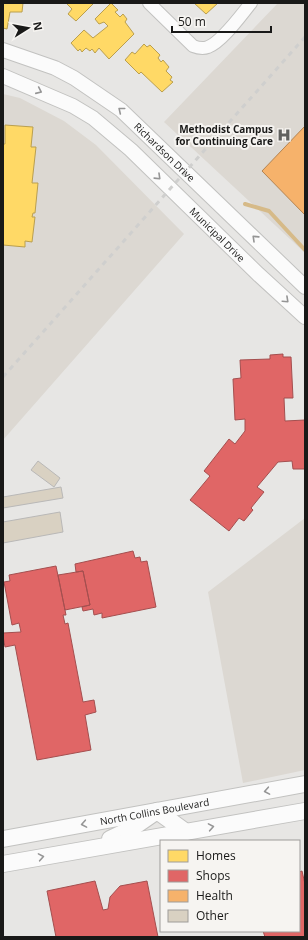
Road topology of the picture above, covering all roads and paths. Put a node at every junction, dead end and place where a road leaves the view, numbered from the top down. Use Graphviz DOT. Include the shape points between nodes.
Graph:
graph roads {
  1 [pos="148,3"];
  2 [pos="251,3"];
  3 [pos="3,50"];
  4 [pos="3,76"];
  5 [pos="283,266"];
  6 [pos="268,283"];
  7 [pos="305,287"];
  8 [pos="305,317"];
  9 [pos="305,784"];
  10 [pos="157,811"];
  11 [pos="305,811"];
  12 [pos="186,832"];
  13 [pos="3,839"];
  14 [pos="82,850"];
  15 [pos="3,864"];
  1 -- 2 [label="street" via="193,46 199,48 208,47 218,41"];
  5 -- 3 [label="street, Richardson Drive, one-way" via="121,110 55,68"];
  4 -- 6 [label="street, Municipal Drive, one-way" via="73,106 93,118 130,150"];
  5 -- 6 [label="street"];
  5 -- 7 [label="street, Richardson Drive"];
  6 -- 8 [label="street, Municipal Drive, one-way"];
  9 -- 10 [label="main road, North Collins Boulevard, one-way"];
  10 -- 12 [label="main road"];
  10 -- 13 [label="main road, North Collins Boulevard, one-way"];
  10 -- 14 [label="main road" via="132,829"];
  12 -- 11 [label="main road, one-way"];
  12 -- 14 [label="main road"];
  15 -- 14 [label="main road, one-way"];
}
